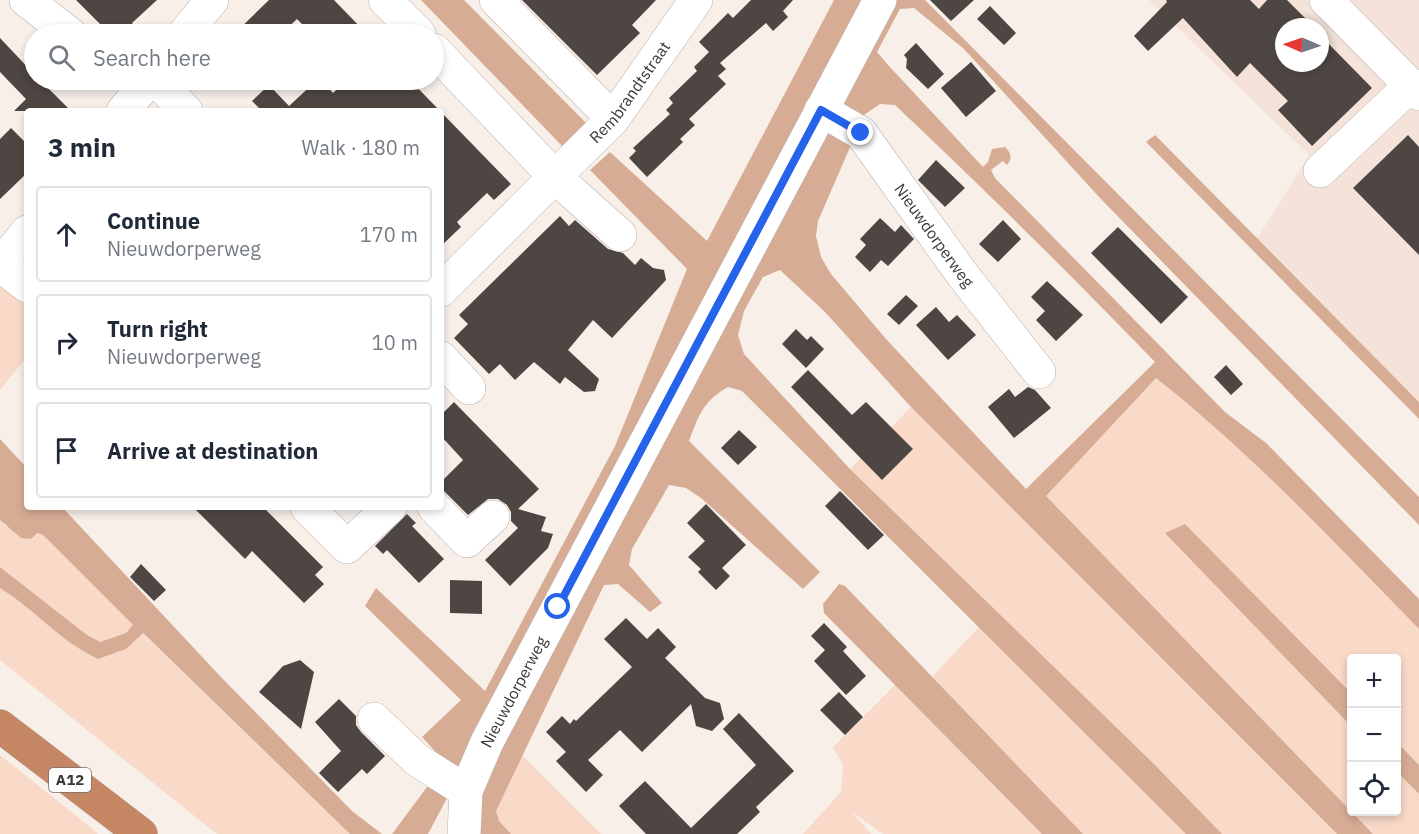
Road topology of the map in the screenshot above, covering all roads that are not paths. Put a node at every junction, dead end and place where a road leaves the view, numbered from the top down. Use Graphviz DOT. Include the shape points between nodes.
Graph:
graph roads {
  1 [pos="26,0"];
  2 [pos="212,0"];
  3 [pos="385,0"];
  4 [pos="496,0"];
  5 [pos="696,0"];
  6 [pos="880,0"];
  7 [pos="1326,0"];
  8 [pos="57,24"];
  9 [pos="192,24"];
  10 [pos="408,24"];
  11 [pos="444,60"];
  12 [pos="1415,89"];
  13 [pos="143,90"];
  14 [pos="180,108"];
  15 [pos="825,113"];
  16 [pos="613,119"];
  17 [pos="1320,171"];
  18 [pos="556,178"];
  19 [pos="24,235"];
  20 [pos="620,236"];
  21 [pos="0,266"];
  22 [pos="24,284"];
  23 [pos="444,287"];
  24 [pos="444,361"];
  25 [pos="1039,372"];
  26 [pos="470,388"];
  27 [pos="310,510"];
  28 [pos="387,510"];
  29 [pos="437,510"];
  30 [pos="493,518"];
  31 [pos="374,720"];
  32 [pos="0,726"];
  33 [pos="455,807"];
  34 [pos="141,834"];
  1 -- 8 [label="street"];
  2 -- 9 [label="street"];
  3 -- 10 [label="street"];
  4 -- 16 [label="street"];
  5 -- 16 [label="street, Rembrandtstraat"];
  6 -- 15 [label="street, Nieuwdorperweg"];
  7 -- 12 [label="street"];
  11 -- 18 [label="street"];
  12 -- 17 [label="street"];
  13 -- 14 [label="street"];
  15 -- 25 [label="street, Nieuwdorperweg" via="861,133 962,274"];
  15 -- 33 [label="street, Nieuwdorperweg"];
  16 -- 18 [label="street, Rembrandtstraat"];
  18 -- 20 [label="street"];
  18 -- 23 [label="street, Rembrandtstraat"];
  19 -- 21 [label="street"];
  21 -- 22 [label="street"];
  24 -- 26 [label="street"];
  27 -- 28 [label="street" via="347,547"];
  29 -- 30 [label="street" via="467,541"];
  31 -- 33 [label="street" via="417,760"];
  32 -- 34 [label="highway, A12"];
}
